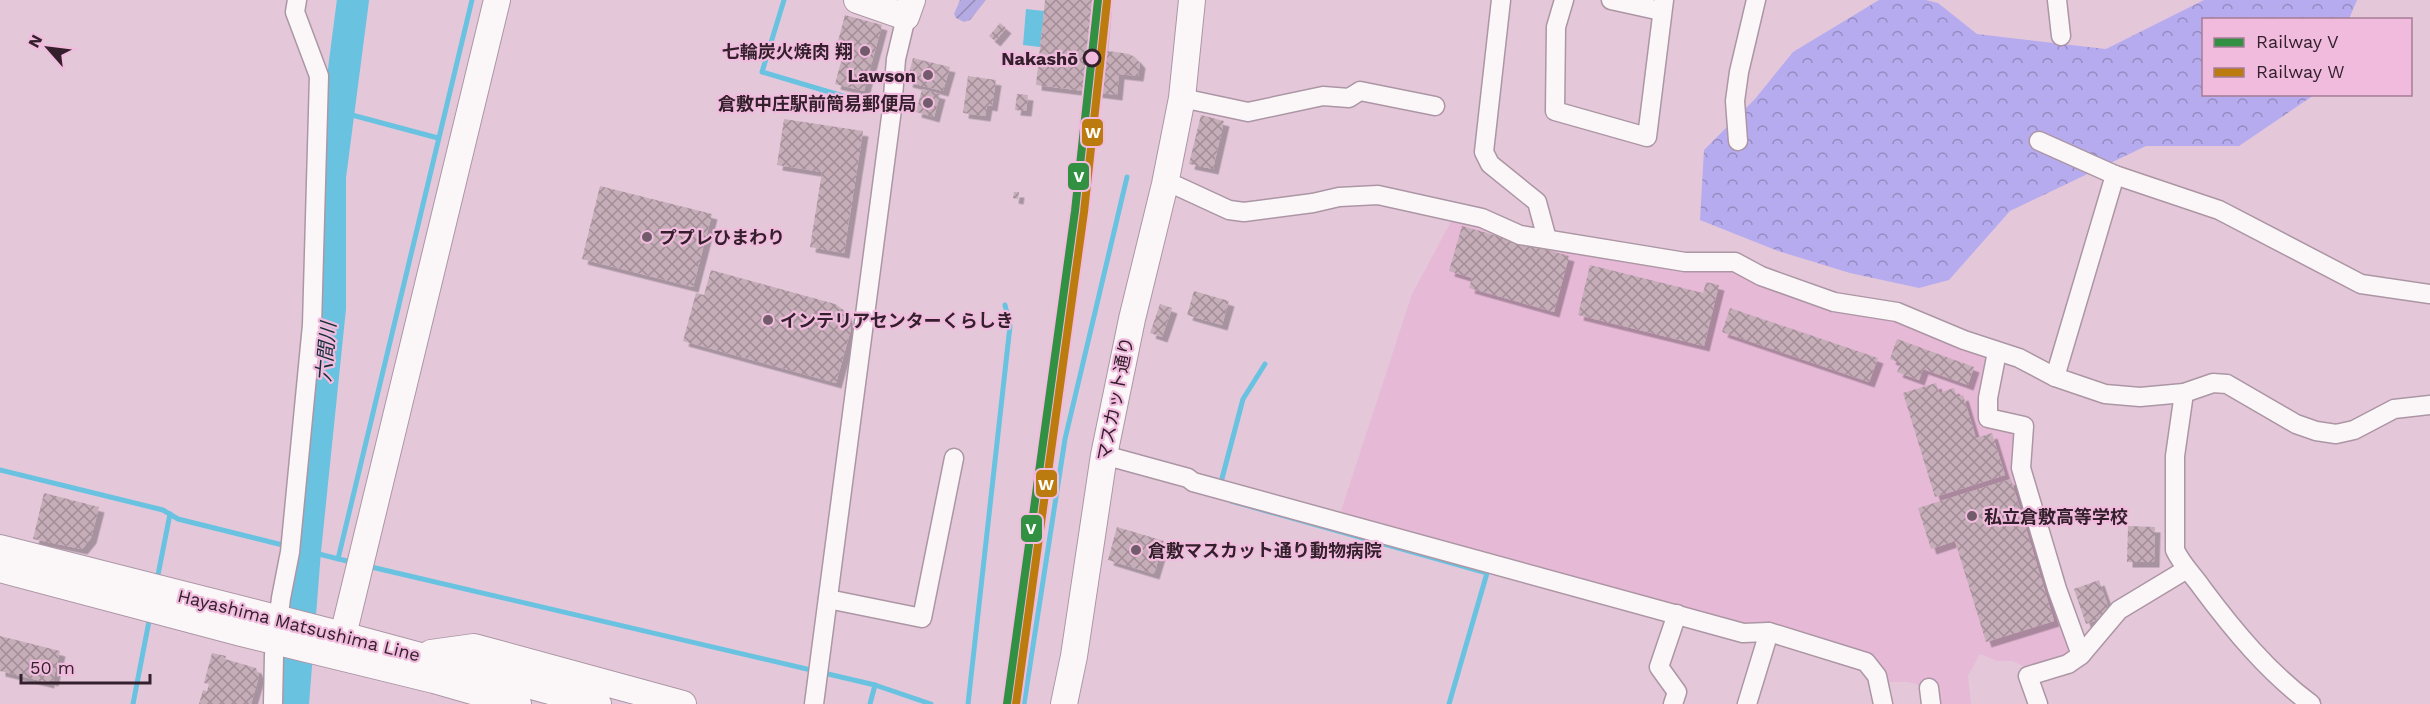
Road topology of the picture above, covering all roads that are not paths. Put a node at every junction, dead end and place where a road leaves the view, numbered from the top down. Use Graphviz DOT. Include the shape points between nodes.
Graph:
graph roads {
  1 [pos="297,0"];
  2 [pos="497,0"];
  3 [pos="856,0"];
  4 [pos="1192,0"];
  5 [pos="1501,0"];
  6 [pos="1564,0"];
  7 [pos="1611,0"];
  8 [pos="1756,0"];
  9 [pos="2057,0"];
  10 [pos="1663,6"];
  11 [pos="909,9"];
  12 [pos="2061,36"];
  13 [pos="1182,98"];
  14 [pos="1436,106"];
  15 [pos="1738,141"];
  16 [pos="2039,141"];
  17 [pos="2115,175"];
  18 [pos="1165,184"];
  19 [pos="1547,239"];
  20 [pos="2430,294"];
  21 [pos="1997,352"];
  22 [pos="2055,377"];
  23 [pos="2184,393"];
  24 [pos="2430,405"];
  25 [pos="1104,455"];
  26 [pos="954,458"];
  27 [pos="0,548"];
  28 [pos="0,569"];
  29 [pos="2187,569"];
  30 [pos="828,599"];
  31 [pos="155,600"];
  32 [pos="1677,614"];
  33 [pos="282,632"];
  34 [pos="1769,632"];
  35 [pos="341,646"];
  36 [pos="419,655"];
  37 [pos="2081,655"];
  38 [pos="434,680"];
  39 [pos="273,704"];
  40 [pos="449,704"];
  41 [pos="518,704"];
  42 [pos="598,704"];
  43 [pos="683,704"];
  44 [pos="814,704"];
  45 [pos="1064,704"];
  46 [pos="1673,704"];
  47 [pos="1747,704"];
  48 [pos="1883,704"];
  49 [pos="2037,704"];
  50 [pos="2311,704"];
  1 -- 33 [label="street" via="295,12 319,76 312,325"];
  2 -- 35 [label="street"];
  3 -- 11 [label="street"];
  4 -- 13 [label="street, マスカット通り"];
  5 -- 19 [label="street" via="1484,152 1490,164 1537,202"];
  6 -- 10 [label="street" via="1556,27 1555,111 1647,136"];
  7 -- 10 [label="street"];
  8 -- 15 [label="street" via="1735,101"];
  9 -- 12 [label="street"];
  11 -- 30 [label="street" via="896,59"];
  13 -- 14 [label="street" via="1248,112 1323,96 1349,98 1360,91"];
  13 -- 18 [label="street, マスカット通り"];
  16 -- 17 [label="street"];
  17 -- 20 [label="street" via="2219,210 2361,284"];
  17 -- 22 [label="street"];
  18 -- 19 [label="street" via="1229,210 1244,212 1378,195 1482,218 1520,235"];
  18 -- 25 [label="street, マスカット通り"];
  19 -- 21 [label="street" via="1685,262 1735,262 1761,276 1834,302 1898,312"];
  21 -- 22 [label="street" via="2019,358"];
  21 -- 37 [label="street" via="1988,418 2024,426 2021,468"];
  22 -- 23 [label="street" via="2105,394 2140,397"];
  23 -- 24 [label="street" via="2213,383 2227,384 2296,424 2336,434 2354,430 2394,409"];
  23 -- 29 [label="street" via="2175,456 2174,537 2175,550"];
  25 -- 32 [label="street"];
  25 -- 45 [label="street, マスカット通り"];
  26 -- 30 [label="street" via="922,618"];
  27 -- 31 [label="street, Hayashima Matsushima Line"];
  28 -- 31 [label="street, Hayashima Matsushima Line"];
  29 -- 37 [label="street" via="2119,610"];
  29 -- 50 [label="street" via="2224,619 2286,685"];
  30 -- 44 [label="street"];
  31 -- 33 [label="street, Hayashima Matsushima Line"];
  32 -- 34 [label="street" via="1743,633"];
  32 -- 46 [label="street" via="1659,668 1677,692"];
  33 -- 35 [label="street, Hayashima Matsushima Line"];
  33 -- 39 [label="street"];
  34 -- 47 [label="street"];
  34 -- 48 [label="street" via="1866,662 1877,676"];
  35 -- 36 [label="street, Hayashima Matsushima Line"];
  35 -- 38 [label="street, Hayashima Matsushima Line"];
  36 -- 42 [label="street, Hayashima Matsushima Line"];
  36 -- 43 [label="street" via="474,647"];
  37 -- 49 [label="street" via="2068,664 2028,676"];
  38 -- 40 [label="street"];
  38 -- 41 [label="street, Hayashima Matsushima Line"];
}
